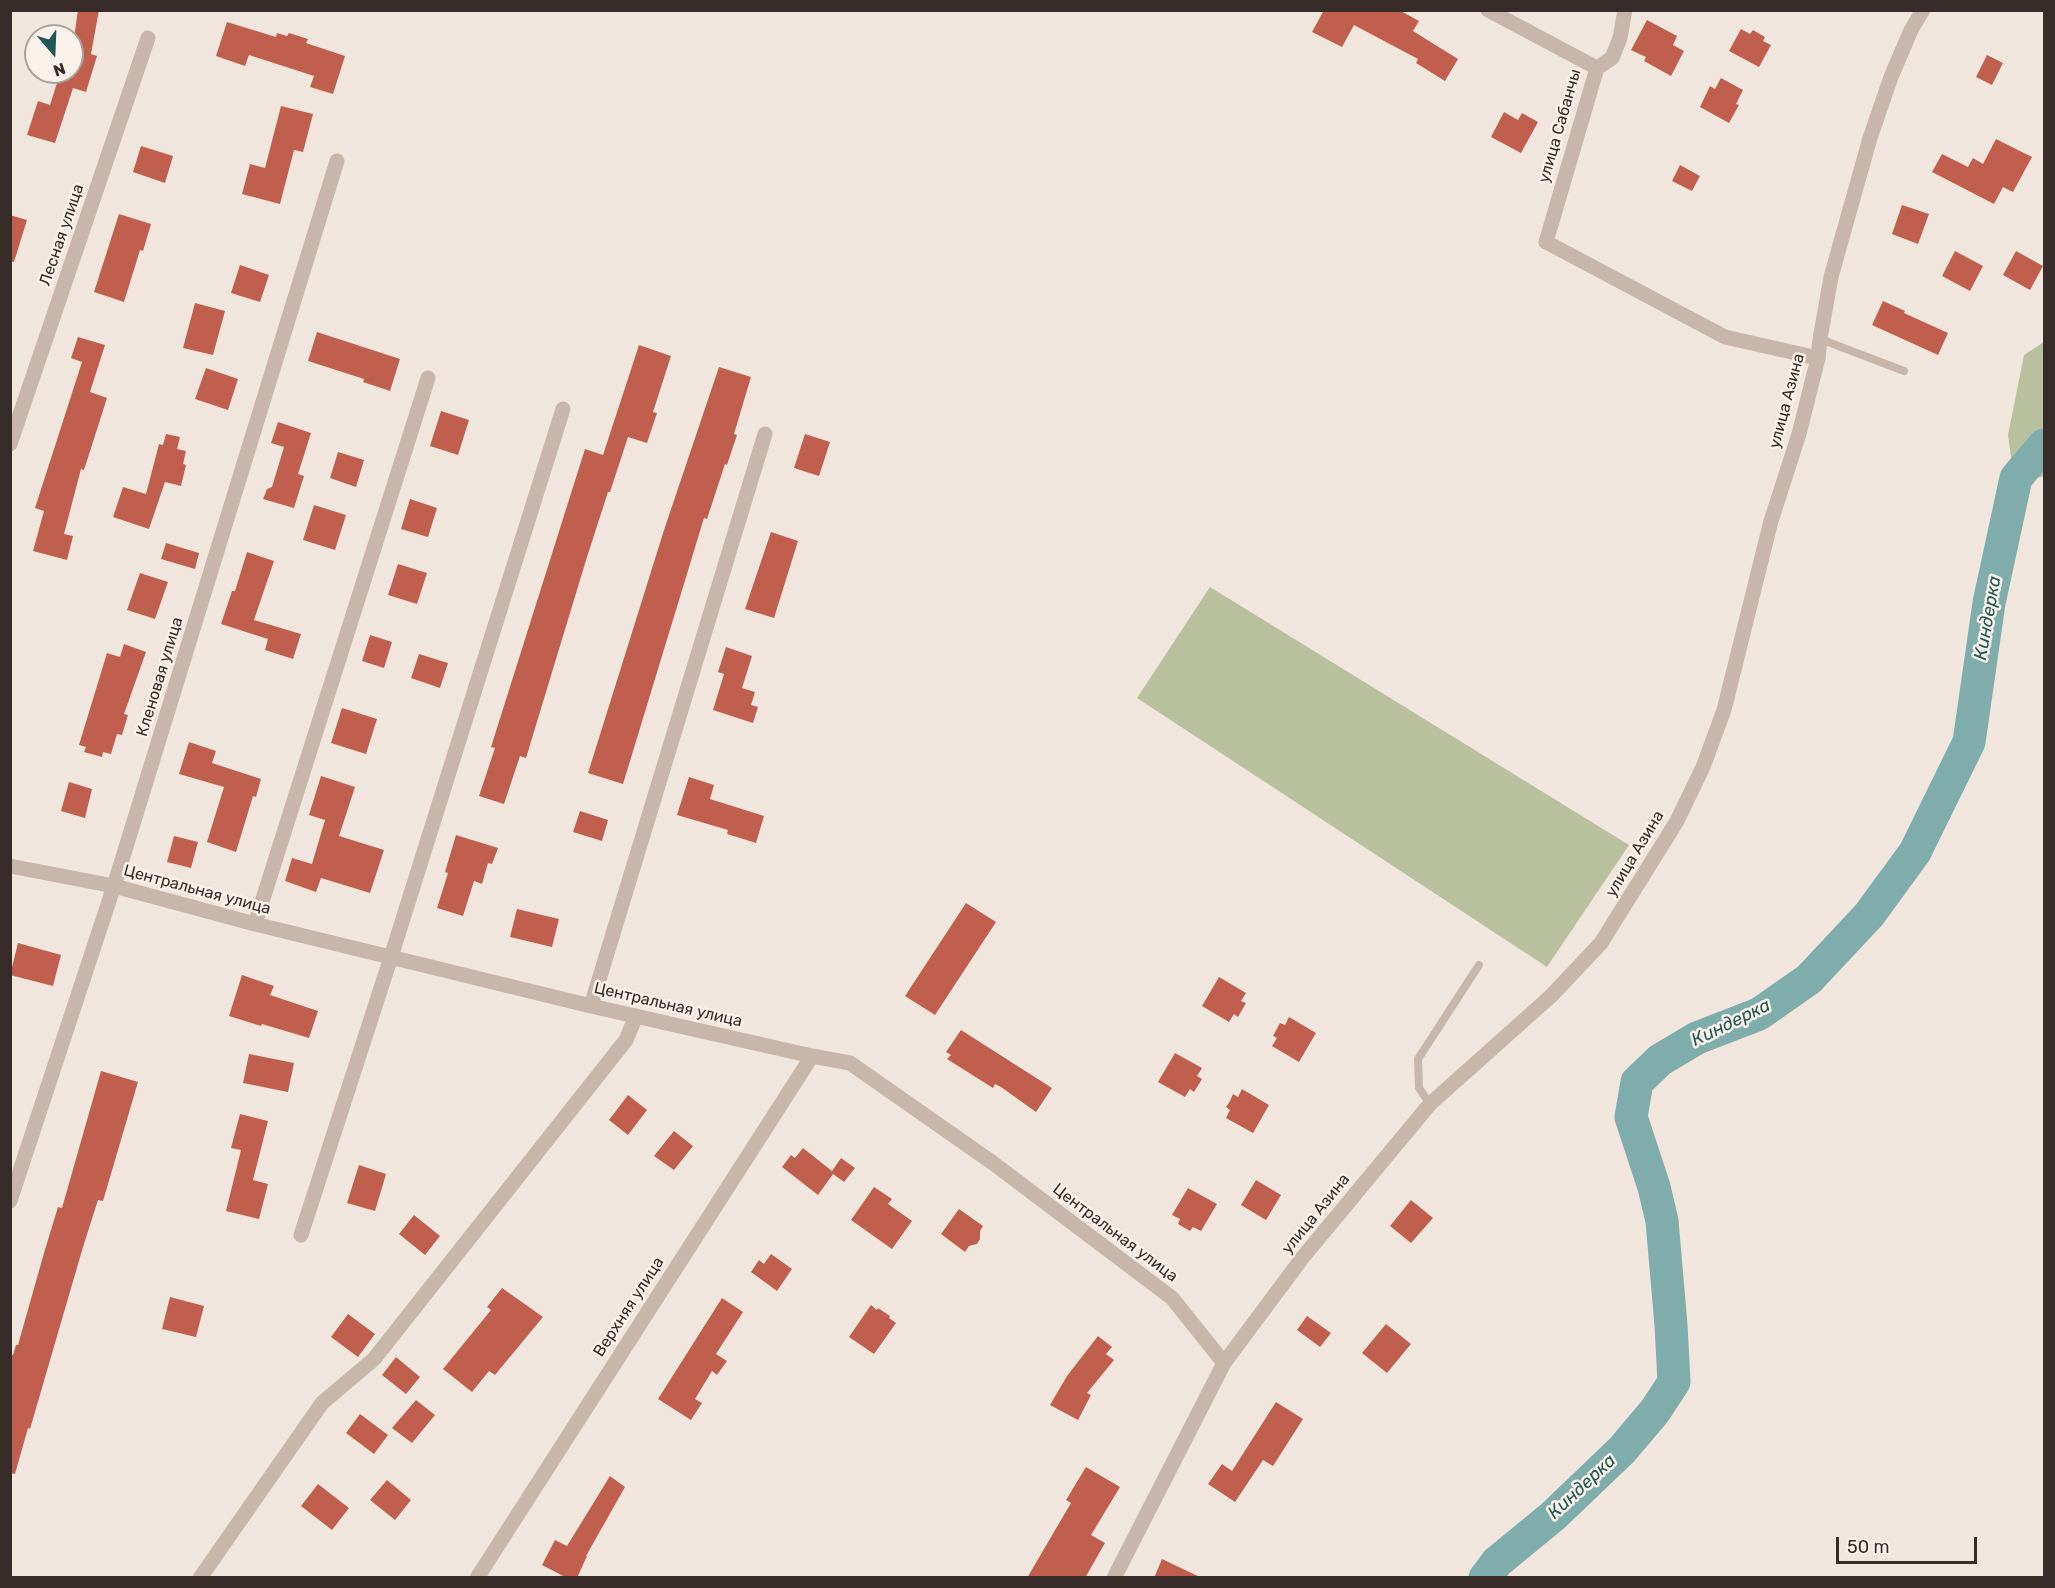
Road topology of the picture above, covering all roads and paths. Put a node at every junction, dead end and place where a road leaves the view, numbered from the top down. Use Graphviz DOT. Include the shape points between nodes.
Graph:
graph roads {
  1 [pos="1488,10"];
  2 [pos="1625,10"];
  3 [pos="1923,10"];
  4 [pos="148,38"];
  5 [pos="1597,68"];
  6 [pos="338,161"];
  7 [pos="1820,339"];
  8 [pos="1818,357"];
  9 [pos="1904,371"];
  10 [pos="428,378"];
  11 [pos="563,409"];
  12 [pos="765,434"];
  13 [pos="10,444"];
  14 [pos="10,866"];
  15 [pos="114,886"];
  16 [pos="255,924"];
  17 [pos="391,957"];
  18 [pos="1479,965"];
  19 [pos="591,1006"];
  20 [pos="636,1016"];
  21 [pos="812,1056"];
  22 [pos="1430,1104"];
  23 [pos="10,1201"];
  24 [pos="301,1235"];
  25 [pos="1224,1363"];
  26 [pos="200,1578"];
  27 [pos="477,1578"];
  28 [pos="1114,1578"];
  1 -- 5 [label="street, улица Сабанчы"];
  2 -- 5 [label="street" via="1612,58"];
  3 -- 7 [label="street, улица Азина" via="1891,77 1870,138 1831,277"];
  4 -- 13 [label="street, Лесная улица"];
  5 -- 8 [label="street, улица Сабанчы" via="1546,242 1725,337"];
  6 -- 15 [label="street, Кленовая улица"];
  7 -- 8 [label="street, улица Азина"];
  7 -- 9 [label="lane"];
  8 -- 22 [label="street, улица Азина" via="1771,521 1724,710 1677,821 1601,942 1551,996"];
  10 -- 16 [label="street"];
  11 -- 17 [label="street"];
  12 -- 19 [label="street"];
  14 -- 15 [label="street, Центральная улица"];
  15 -- 16 [label="street, Центральная улица"];
  15 -- 23 [label="street, Кленовая улица"];
  16 -- 17 [label="street, Центральная улица"];
  17 -- 19 [label="street, Центральная улица"];
  17 -- 24 [label="street"];
  18 -- 22 [label="lane" via="1418,1059 1419,1088"];
  19 -- 20 [label="street, Центральная улица"];
  20 -- 21 [label="street, Центральная улица"];
  20 -- 26 [label="street" via="626,1040 374,1359 322,1403"];
  21 -- 25 [label="street, Центральная улица" via="850,1063 993,1163 1172,1298"];
  21 -- 27 [label="street, Верхняя улица"];
  22 -- 25 [label="street, улица Азина" via="1303,1257"];
  25 -- 28 [label="street, улица Азина"];
}
